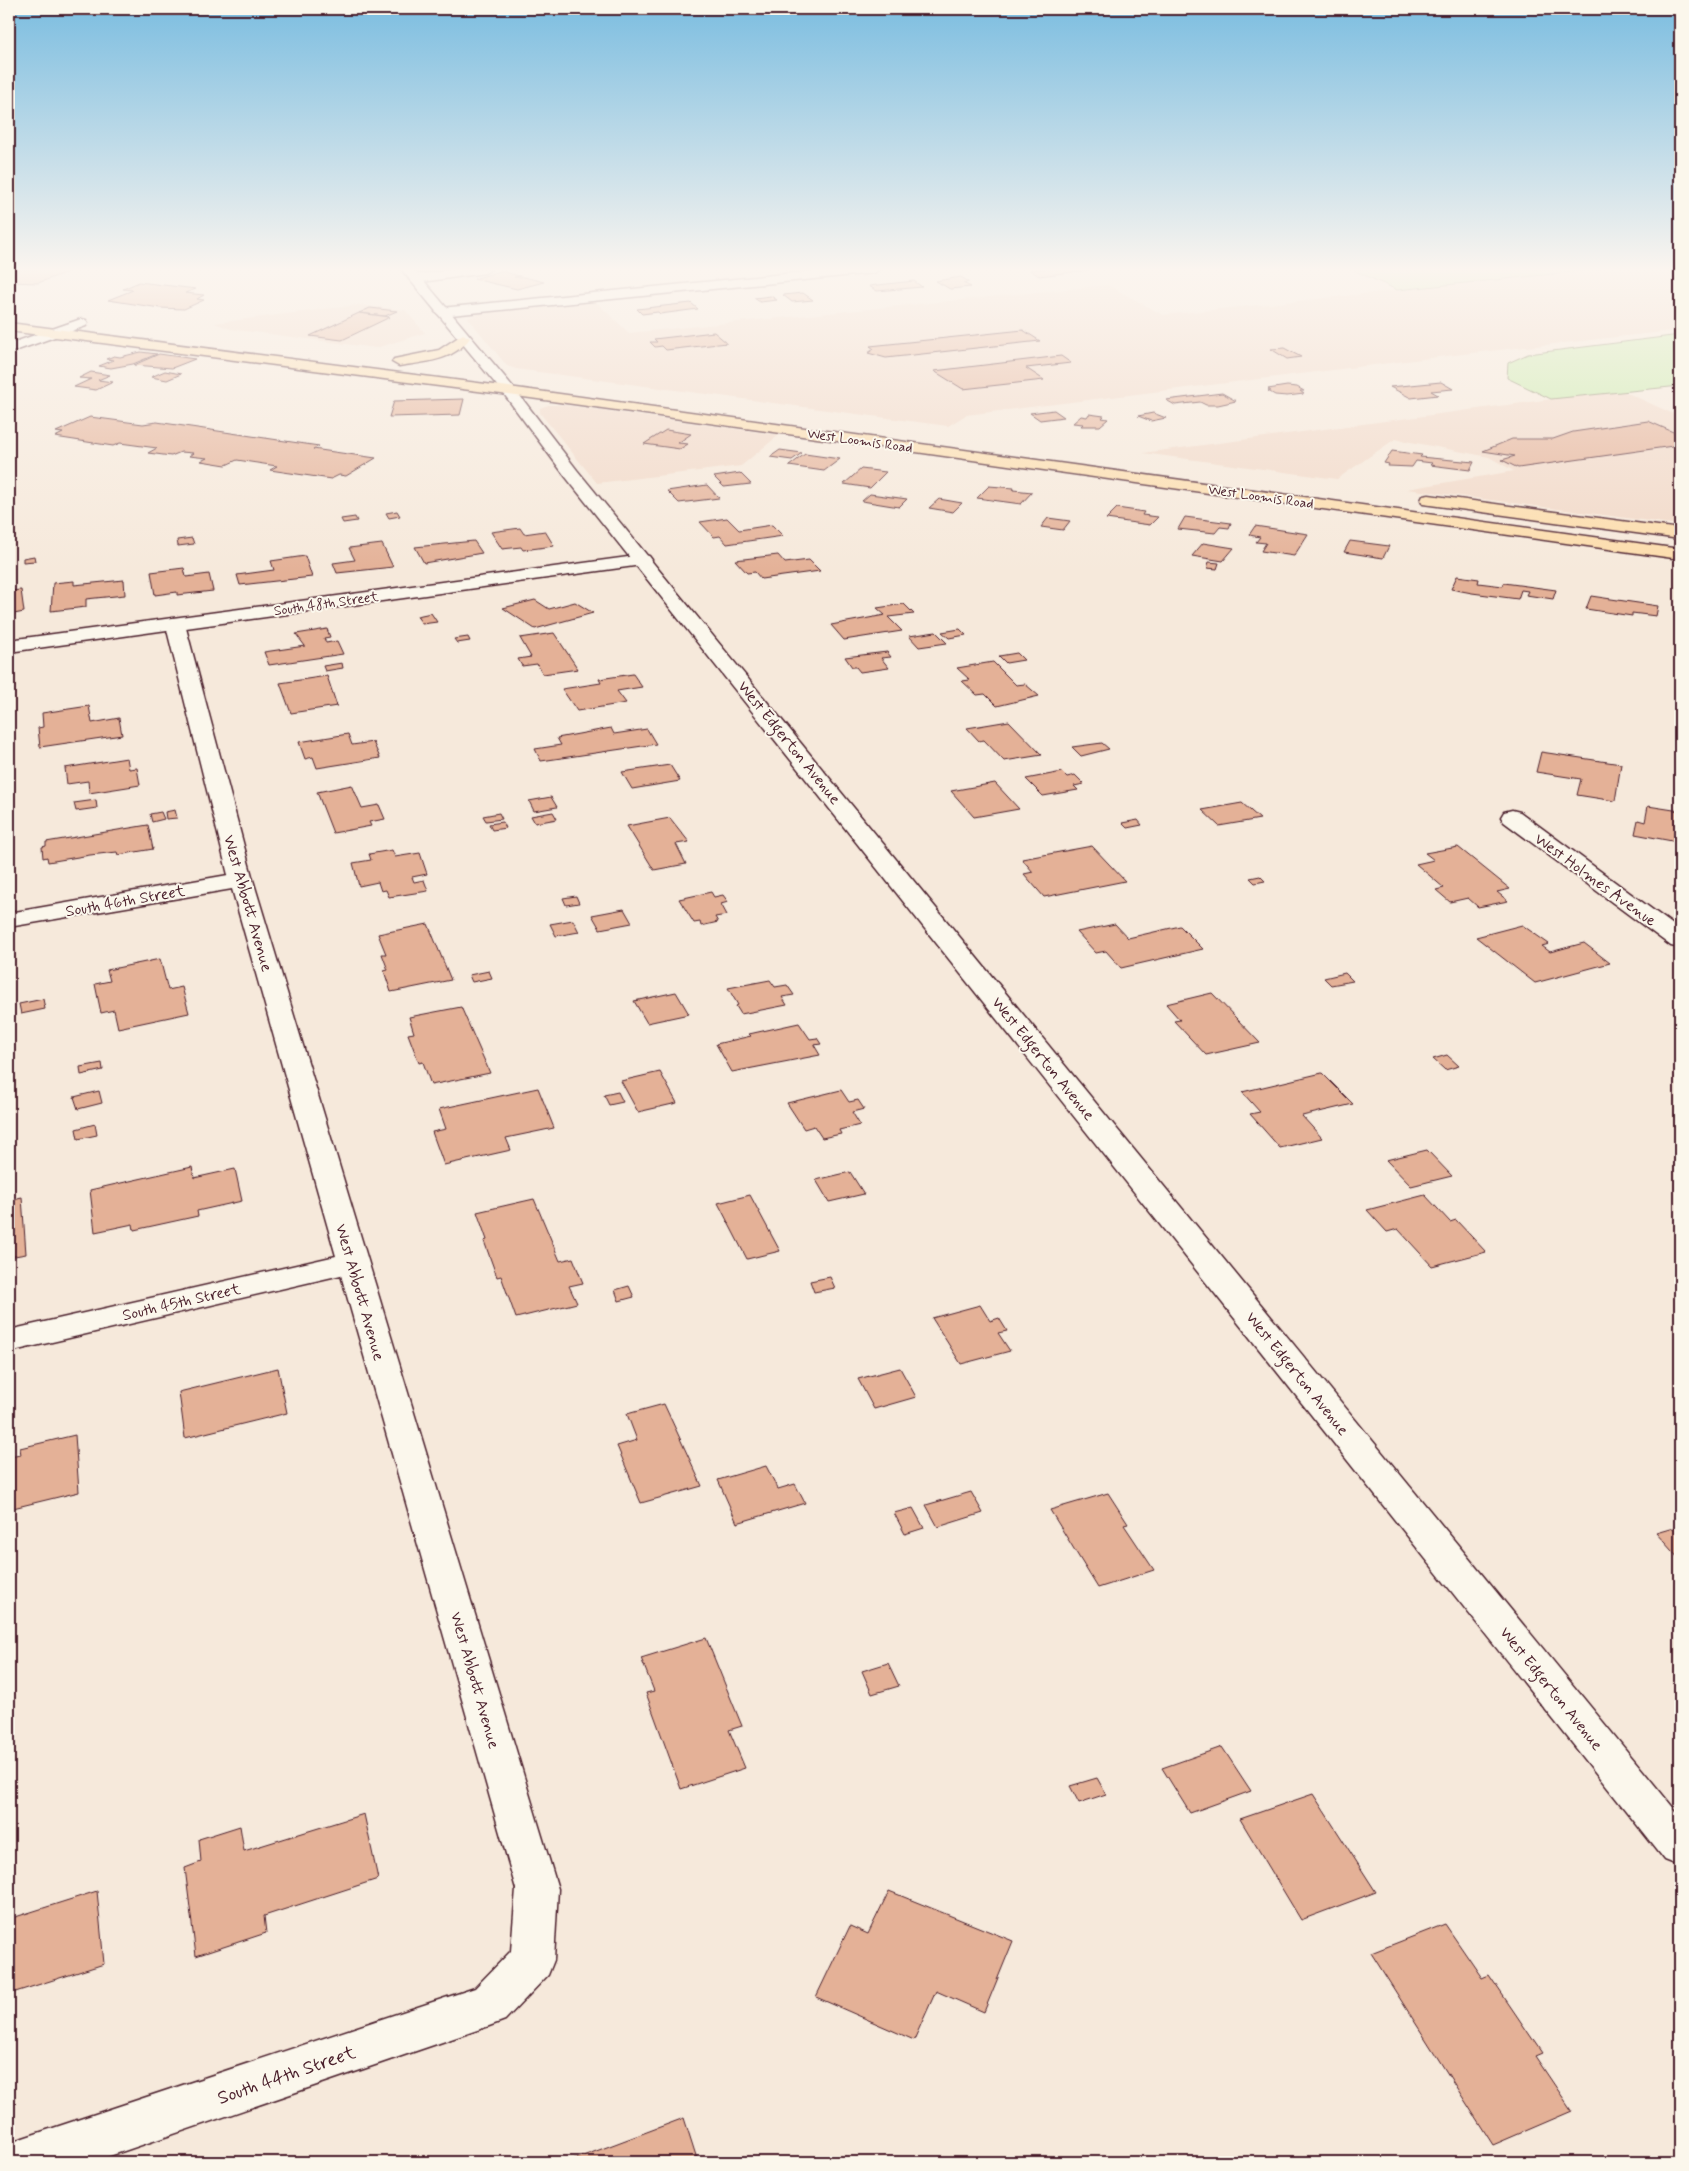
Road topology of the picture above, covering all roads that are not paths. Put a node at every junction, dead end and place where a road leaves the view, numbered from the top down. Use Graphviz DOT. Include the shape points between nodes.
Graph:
graph roads {
  1 [pos="347,370"];
  2 [pos="365,370"];
  3 [pos="491,370"];
  4 [pos="474,371"];
  5 [pos="360,372"];
  6 [pos="493,373"];
  7 [pos="511,375"];
  8 [pos="510,391"];
  9 [pos="639,393"];
  10 [pos="615,406"];
  11 [pos="1142,461"];
  12 [pos="1128,477"];
  13 [pos="1414,498"];
  14 [pos="1680,534"];
  15 [pos="1680,554"];
  16 [pos="643,560"];
  17 [pos="175,623"];
  18 [pos="9,646"];
  19 [pos="1512,817"];
  20 [pos="241,880"];
  21 [pos="9,920"];
  22 [pos="1680,941"];
  23 [pos="353,1262"];
  24 [pos="9,1341"];
  25 [pos="1680,1847"];
  26 [pos="532,1960"];
  27 [pos="23,2162"];
  1 -- 5 [label="main road, West Loomis Road"];
  2 -- 5 [label="main road"];
  3 -- 6 [label="street, West Edgerton Avenue"];
  4 -- 6 [label="main road"];
  5 -- 8 [label="main road, West Loomis Road"];
  6 -- 7 [label="main road"];
  6 -- 8 [label="street, West Edgerton Avenue"];
  8 -- 10 [label="main road, West Loomis Road"];
  8 -- 16 [label="street, West Edgerton Avenue" via="571,473"];
  9 -- 10 [label="main road"];
  10 -- 12 [label="main road, West Loomis Road"];
  11 -- 12 [label="main road"];
  12 -- 15 [label="main road, West Loomis Road"];
  13 -- 14 [label="main road"];
  16 -- 17 [label="street, South 48th Street"];
  16 -- 25 [label="street, West Edgerton Avenue"];
  17 -- 18 [label="street, South 48th Street"];
  17 -- 20 [label="street, West Abbott Avenue"];
  19 -- 22 [label="street, West Holmes Avenue"];
  20 -- 21 [label="street, South 46th Street"];
  20 -- 23 [label="street, West Abbott Avenue"];
  23 -- 24 [label="street, South 45th Street"];
  23 -- 26 [label="street, West Abbott Avenue" via="537,1889"];
  26 -- 27 [label="street, South 44th Street" via="489,2005"];
}
